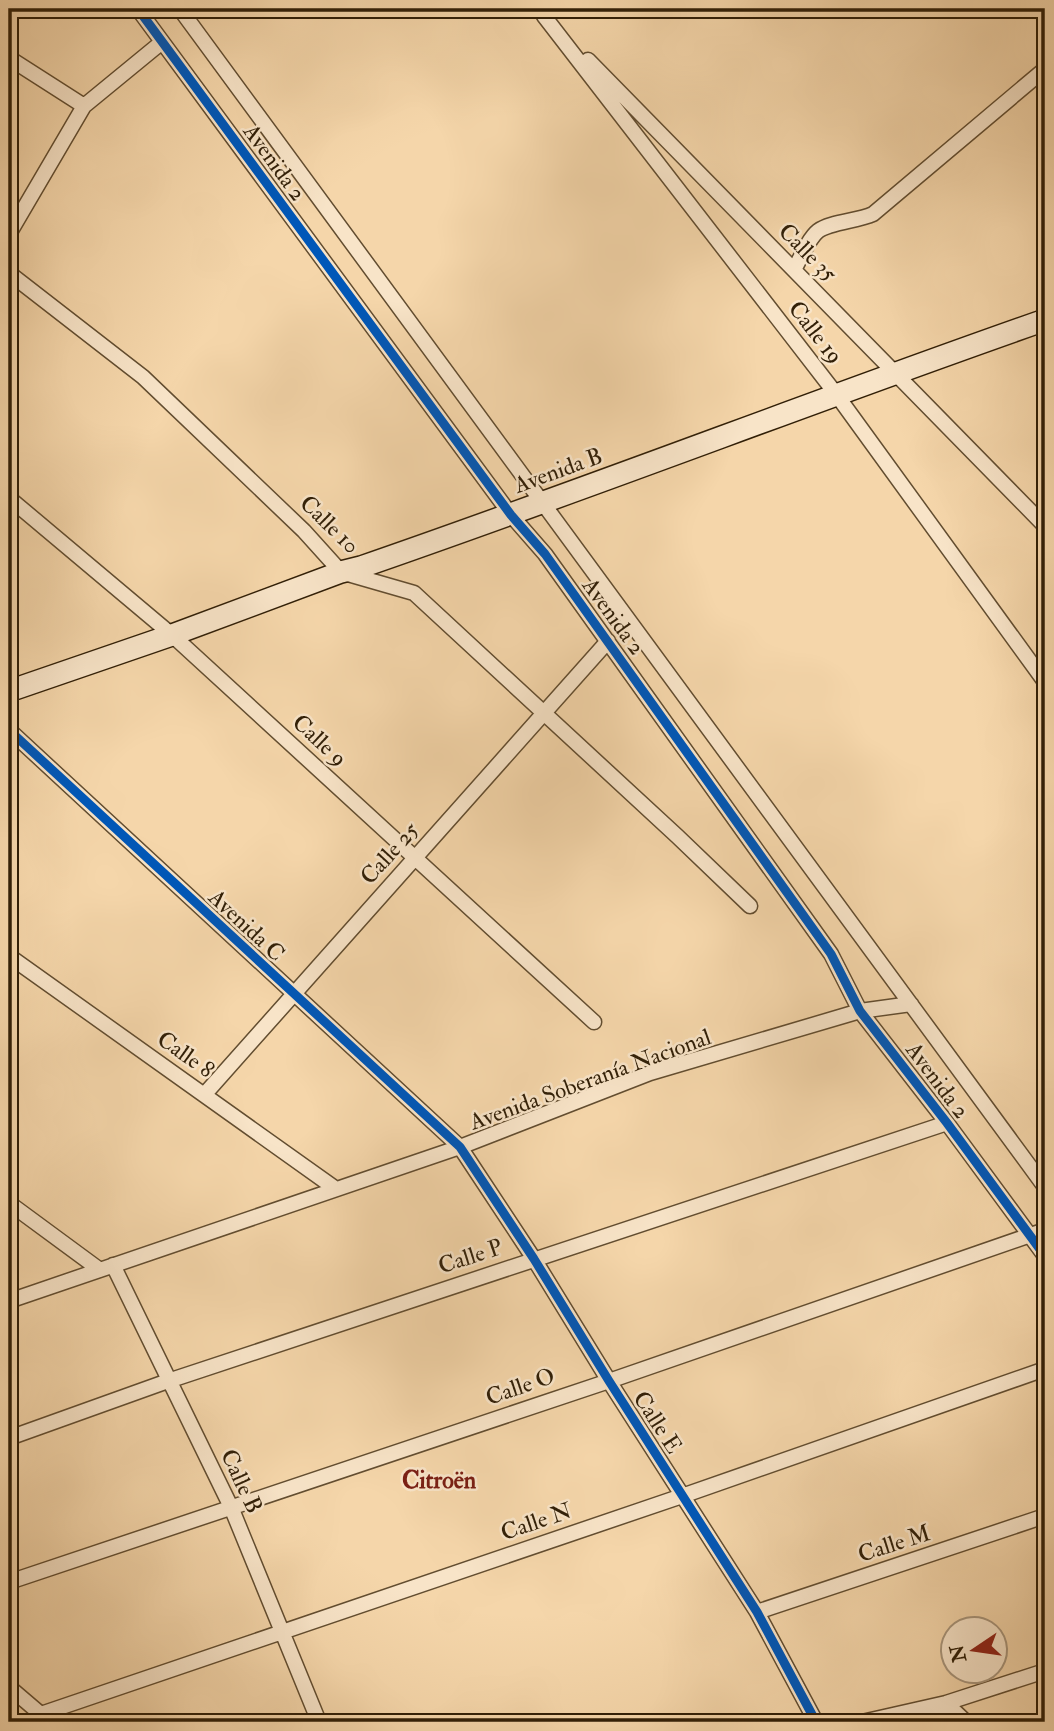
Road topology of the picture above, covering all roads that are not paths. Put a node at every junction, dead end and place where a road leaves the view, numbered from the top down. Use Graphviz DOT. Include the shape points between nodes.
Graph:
graph roads {
  1 [pos="138,9"];
  2 [pos="188,11"];
  3 [pos="542,12"];
  4 [pos="162,42"];
  5 [pos="9,58"];
  6 [pos="1045,69"];
  7 [pos="84,106"];
  8 [pos="9,234"];
  9 [pos="794,270"];
  10 [pos="9,272"];
  11 [pos="1045,320"];
  12 [pos="895,373"];
  13 [pos="836,394"];
  14 [pos="9,498"];
  15 [pos="543,503"];
  16 [pos="512,515"];
  17 [pos="1045,526"];
  18 [pos="341,572"];
  19 [pos="172,635"];
  20 [pos="608,641"];
  21 [pos="1045,682"];
  22 [pos="9,691"];
  23 [pos="544,713"];
  24 [pos="9,730"];
  25 [pos="415,858"];
  26 [pos="750,906"];
  27 [pos="9,956"];
  28 [pos="294,994"];
  29 [pos="911,1004"];
  30 [pos="860,1011"];
  31 [pos="594,1022"];
  32 [pos="204,1095"];
  33 [pos="947,1123"];
  34 [pos="460,1147"];
  35 [pos="1045,1187"];
  36 [pos="336,1189"];
  37 [pos="9,1203"];
  38 [pos="1045,1230"];
  39 [pos="1030,1236"];
  40 [pos="1045,1256"];
  41 [pos="534,1259"];
  42 [pos="106,1267"];
  43 [pos="9,1301"];
  44 [pos="1045,1369"];
  45 [pos="168,1381"];
  46 [pos="608,1381"];
  47 [pos="9,1438"];
  48 [pos="682,1496"];
  49 [pos="231,1507"];
  50 [pos="1045,1516"];
  51 [pos="9,1582"];
  52 [pos="757,1612"];
  53 [pos="283,1632"];
  54 [pos="1045,1671"];
  55 [pos="9,1687"];
  56 [pos="946,1703"];
  57 [pos="46,1718"];
  58 [pos="319,1722"];
  59 [pos="816,1722"];
  60 [pos="862,1722"];
  61 [pos="930,1722"];
  62 [pos="966,1722"];
  1 -- 4 [label="street, Avenida 2"];
  2 -- 15 [label="street, Avenida 2"];
  3 -- 9 [label="street, Calle 35"];
  3 -- 13 [label="street, Calle 19"];
  4 -- 7 [label="street"];
  4 -- 16 [label="street, Avenida 2"];
  5 -- 7 [label="street"];
  6 -- 9 [label="street" via="873,214 817,231"];
  7 -- 8 [label="street"];
  9 -- 12 [label="street, Calle 35"];
  10 -- 18 [label="street, Calle 10" via="143,377"];
  11 -- 12 [label="street, Avenida B"];
  12 -- 13 [label="street, Avenida B"];
  12 -- 17 [label="street, Calle 35"];
  13 -- 15 [label="street, Avenida B"];
  13 -- 21 [label="street, Calle 19"];
  14 -- 19 [label="street, Calle 9"];
  15 -- 16 [label="street, Avenida B"];
  15 -- 29 [label="street, Avenida 2"];
  16 -- 18 [label="street, Avenida B"];
  16 -- 20 [label="street, Avenida 2"];
  18 -- 19 [label="street, Avenida B"];
  18 -- 23 [label="street, Calle 10" via="414,593"];
  19 -- 22 [label="street, Avenida B"];
  19 -- 25 [label="street, Calle 9"];
  20 -- 23 [label="street, Calle 25"];
  20 -- 30 [label="street, Avenida 2" via="831,954"];
  23 -- 25 [label="street, Calle 25"];
  23 -- 26 [label="street, Calle 10"];
  24 -- 28 [label="street, Avenida C"];
  25 -- 28 [label="street, Calle 25"];
  25 -- 31 [label="street, Calle 9"];
  27 -- 32 [label="street, Calle 8"];
  28 -- 32 [label="street, Calle 25"];
  28 -- 34 [label="street, Avenida C"];
  29 -- 30 [label="street, Avenida Soberanía Nacional"];
  29 -- 35 [label="street, Avenida 2"];
  30 -- 33 [label="street, Avenida 2"];
  30 -- 34 [label="street, Avenida Soberanía Nacional" via="650,1073"];
  32 -- 36 [label="street, Calle 8"];
  33 -- 39 [label="street, Avenida 2"];
  33 -- 41 [label="street, Calle P"];
  34 -- 36 [label="street, Avenida Soberanía Nacional"];
  34 -- 41 [label="street, Calle E"];
  36 -- 42 [label="street, Avenida Soberanía Nacional"];
  37 -- 42 [label="street"];
  38 -- 39 [label="street, Calle O"];
  39 -- 40 [label="street, Avenida 2"];
  39 -- 46 [label="street, Calle O"];
  41 -- 45 [label="street, Calle P"];
  41 -- 46 [label="street, Calle E"];
  42 -- 43 [label="street, Avenida Soberanía Nacional"];
  42 -- 45 [label="street, Calle B"];
  44 -- 48 [label="street, Calle N"];
  45 -- 47 [label="street, Calle P"];
  45 -- 49 [label="street, Calle B"];
  46 -- 48 [label="street, Calle E"];
  46 -- 49 [label="street, Calle O"];
  48 -- 52 [label="street, Calle E"];
  48 -- 53 [label="street, Calle N"];
  49 -- 51 [label="street, Calle O"];
  49 -- 53 [label="street, Calle B"];
  50 -- 52 [label="street, Calle M"];
  52 -- 59 [label="street, Calle E"];
  53 -- 57 [label="street, Calle N"];
  53 -- 58 [label="street, Calle B"];
  54 -- 56 [label="street"];
  55 -- 57 [label="street"];
  56 -- 60 [label="street"];
  56 -- 61 [label="street"];
  56 -- 62 [label="street"];
}
